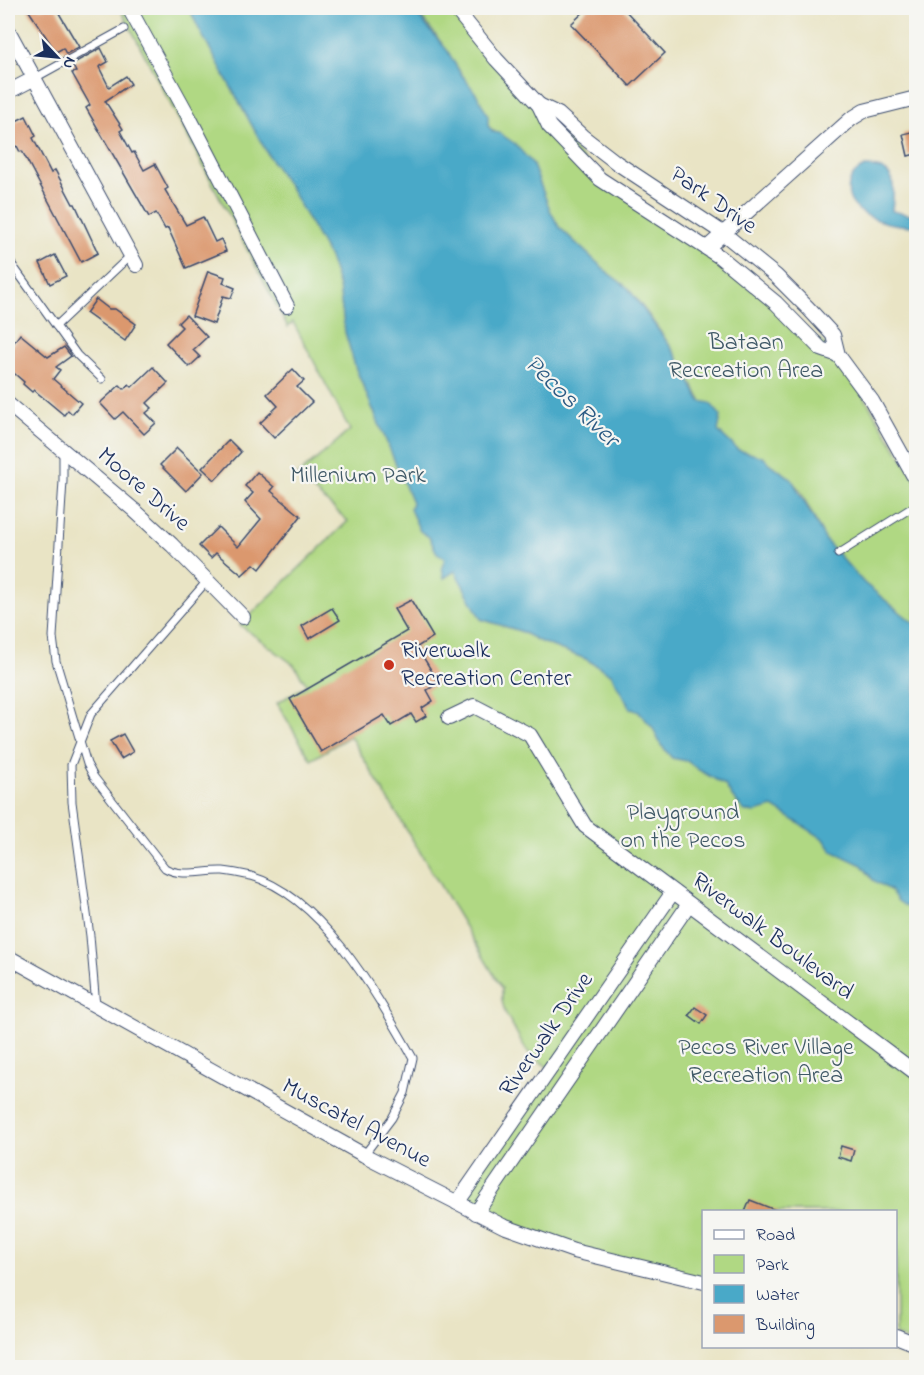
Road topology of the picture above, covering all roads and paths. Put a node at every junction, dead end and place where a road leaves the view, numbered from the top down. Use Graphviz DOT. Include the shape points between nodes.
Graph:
graph roads {
  1 [pos="129,8"];
  2 [pos="455,8"];
  3 [pos="124,29"];
  4 [pos="8,30"];
  5 [pos="35,78"];
  6 [pos="8,92"];
  7 [pos="916,99"];
  8 [pos="539,105"];
  9 [pos="723,233"];
  10 [pos="707,248"];
  11 [pos="8,259"];
  12 [pos="134,260"];
  13 [pos="287,306"];
  14 [pos="56,326"];
  15 [pos="838,356"];
  16 [pos="102,379"];
  17 [pos="8,404"];
  18 [pos="63,450"];
  19 [pos="916,480"];
  20 [pos="916,505"];
  21 [pos="838,554"];
  22 [pos="207,581"];
  23 [pos="243,617"];
  24 [pos="449,718"];
  25 [pos="80,741"];
  26 [pos="674,892"];
  27 [pos="689,904"];
  28 [pos="8,957"];
  29 [pos="96,1007"];
  30 [pos="555,1062"];
  31 [pos="916,1073"];
  32 [pos="571,1075"];
  33 [pos="364,1155"];
  34 [pos="457,1203"];
  35 [pos="476,1212"];
  36 [pos="702,1281"];
  37 [pos="897,1336"];
  38 [pos="916,1344"];
  1 -- 13 [label="street"];
  2 -- 8 [label="street, Park Drive"];
  3 -- 5 [label="lane"];
  4 -- 5 [label="street"];
  5 -- 6 [label="street"];
  5 -- 12 [label="street"];
  7 -- 9 [label="street" via="864,111 851,119"];
  8 -- 9 [label="street, Park Drive" via="558,114 617,163"];
  8 -- 10 [label="street, Park Drive" via="549,126 600,179"];
  9 -- 10 [label="street"];
  9 -- 15 [label="street, Park Drive" via="808,308 833,335"];
  10 -- 15 [label="street, Park Drive" via="776,303 821,350"];
  11 -- 14 [label="lane"];
  12 -- 14 [label="lane"];
  14 -- 16 [label="lane" via="77,355"];
  15 -- 19 [label="street, Park Drive" via="872,401"];
  17 -- 18 [label="street, Moore Drive"];
  18 -- 22 [label="street, Moore Drive" via="134,510"];
  18 -- 25 [label="lane" via="53,637 56,661"];
  20 -- 21 [label="lane"];
  22 -- 23 [label="street, Moore Drive"];
  22 -- 25 [label="lane" via="91,714"];
  24 -- 26 [label="street, Riverwalk Boulevard" via="474,706 530,735 585,826"];
  25 -- 29 [label="lane" via="71,765 71,786"];
  25 -- 33 [label="lane" via="94,777 165,868 190,873 226,871 267,883 316,918 365,980 413,1058 405,1093 387,1126"];
  26 -- 27 [label="street, Riverwalk Boulevard"];
  26 -- 30 [label="street, Riverwalk Drive"];
  27 -- 31 [label="street, Riverwalk Boulevard"];
  27 -- 32 [label="street, Riverwalk Drive"];
  28 -- 29 [label="street, Muscatel Avenue"];
  29 -- 33 [label="street, Muscatel Avenue"];
  30 -- 32 [label="street"];
  30 -- 34 [label="street, Riverwalk Drive"];
  32 -- 35 [label="street, Riverwalk Drive"];
  33 -- 34 [label="street, Muscatel Avenue"];
  34 -- 35 [label="street, Muscatel Avenue"];
  35 -- 36 [label="street, Muscatel Avenue" via="544,1242"];
  37 -- 38 [label="street"];
}
